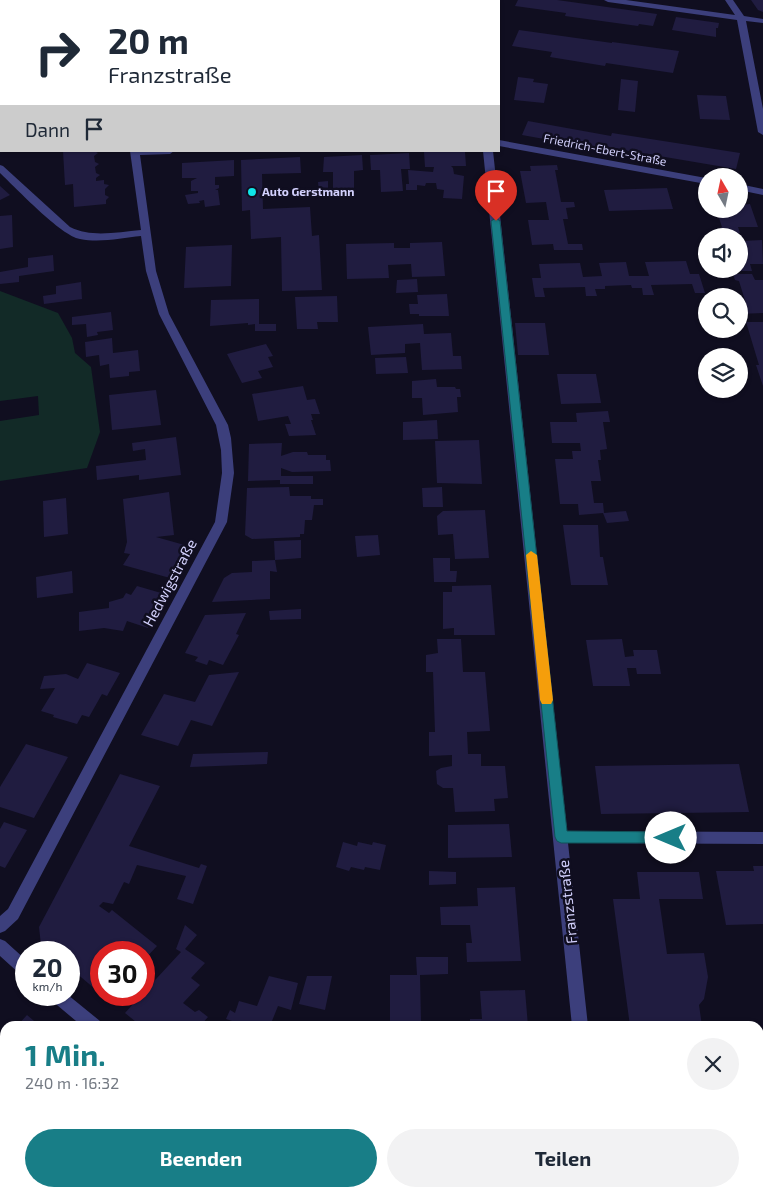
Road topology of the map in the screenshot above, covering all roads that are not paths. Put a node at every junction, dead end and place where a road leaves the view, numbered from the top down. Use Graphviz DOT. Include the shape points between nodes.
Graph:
graph roads {
  1 [pos="608,0"];
  2 [pos="729,0"];
  3 [pos="741,18"];
  4 [pos="763,21"];
  5 [pos="763,132"];
  6 [pos="500,143"];
  7 [pos="135,152"];
  8 [pos="488,152"];
  9 [pos="0,168"];
  10 [pos="698,180"];
  11 [pos="748,189"];
  12 [pos="763,192"];
  13 [pos="145,233"];
  14 [pos="561,837"];
  15 [pos="763,838"];
  16 [pos="0,926"];
  17 [pos="0,946"];
  18 [pos="15,960"];
  19 [pos="69,1006"];
  20 [pos="88,1021"];
  21 [pos="579,1021"];
  1 -- 3 [label="street"];
  2 -- 3 [label="street"];
  3 -- 4 [label="street"];
  3 -- 5 [label="street"];
  6 -- 10 [label="street, Friedrich-Ebert-Straße"];
  7 -- 13 [label="street, Hedwigstraße"];
  8 -- 14 [label="street, Franzstraße"];
  9 -- 13 [label="street" via="67,229 80,236"];
  11 -- 12 [label="street"];
  13 -- 16 [label="street, Hedwigstraße" via="151,271 164,314 222,425 227,442 229,484 221,522 13,914"];
  14 -- 15 [label="street"];
  14 -- 21 [label="street, Franzstraße"];
  17 -- 18 [label="street"];
  19 -- 20 [label="street"];
}
